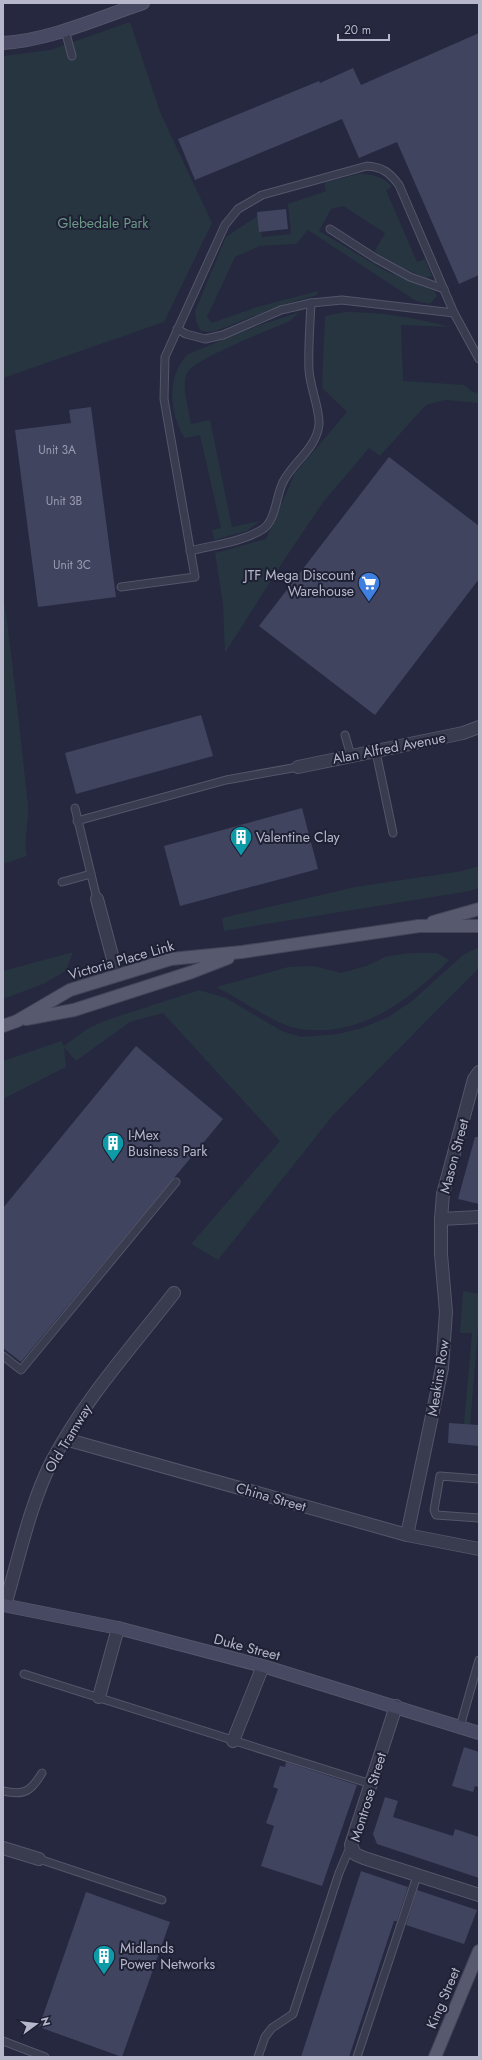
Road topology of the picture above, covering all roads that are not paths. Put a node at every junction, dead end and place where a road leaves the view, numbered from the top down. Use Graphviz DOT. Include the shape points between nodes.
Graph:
graph roads {
  1 [pos="143,3"];
  2 [pos="65,30"];
  3 [pos="3,43"];
  4 [pos="72,56"];
  5 [pos="330,229"];
  6 [pos="444,289"];
  7 [pos="311,303"];
  8 [pos="454,313"];
  9 [pos="177,329"];
  10 [pos="478,357"];
  11 [pos="190,551"];
  12 [pos="121,587"];
  13 [pos="479,727"];
  14 [pos="345,735"];
  15 [pos="376,752"];
  16 [pos="351,756"];
  17 [pos="298,767"];
  18 [pos="75,808"];
  19 [pos="77,821"];
  20 [pos="393,833"];
  21 [pos="91,874"];
  22 [pos="62,882"];
  23 [pos="97,899"];
  24 [pos="479,909"];
  25 [pos="419,926"];
  26 [pos="479,926"];
  27 [pos="242,952"];
  28 [pos="118,974"];
  29 [pos="17,1021"];
  30 [pos="3,1026"];
  31 [pos="479,1072"];
  32 [pos="176,1182"];
  33 [pos="479,1216"];
  34 [pos="441,1219"];
  35 [pos="174,1293"];
  36 [pos="3,1356"];
  37 [pos="65,1439"];
  38 [pos="479,1479"];
  39 [pos="479,1518"];
  40 [pos="407,1534"];
  41 [pos="479,1549"];
  42 [pos="4,1605"];
  43 [pos="118,1628"];
  44 [pos="479,1660"];
  45 [pos="263,1666"];
  46 [pos="24,1674"];
  47 [pos="99,1697"];
  48 [pos="396,1706"];
  49 [pos="460,1727"];
  50 [pos="479,1733"];
  51 [pos="233,1741"];
  52 [pos="42,1773"];
  53 [pos="370,1784"];
  54 [pos="3,1791"];
  55 [pos="351,1845"];
  56 [pos="4,1852"];
  57 [pos="39,1859"];
  58 [pos="417,1876"];
  59 [pos="479,1895"];
  60 [pos="162,1900"];
  61 [pos="479,1951"];
  62 [pos="3,2041"];
  63 [pos="45,2057"];
  64 [pos="258,2057"];
  65 [pos="357,2057"];
  66 [pos="435,2057"];
  1 -- 2 [label="street"];
  2 -- 3 [label="street" via="23,42"];
  2 -- 4 [label="lane"];
  5 -- 6 [label="lane" via="410,277"];
  6 -- 8 [label="lane"];
  6 -- 9 [label="lane" via="400,185 390,173 378,167 367,166 262,195 238,209 225,225"];
  7 -- 8 [label="lane" via="342,300"];
  7 -- 9 [label="lane" via="281,310 223,335 205,339"];
  7 -- 11 [label="lane" via="309,370 319,422 317,434 282,483 271,517 264,528 246,537"];
  8 -- 10 [label="lane"];
  9 -- 11 [label="lane" via="165,357 164,399"];
  11 -- 12 [label="lane" via="195,577"];
  13 -- 15 [label="street, Alan Alfred Avenue" via="463,733"];
  14 -- 16 [label="lane"];
  15 -- 16 [label="street, Alan Alfred Avenue"];
  15 -- 20 [label="lane"];
  16 -- 17 [label="street, Alan Alfred Avenue"];
  17 -- 19 [label="lane" via="226,780"];
  18 -- 19 [label="lane"];
  19 -- 21 [label="lane"];
  21 -- 22 [label="lane"];
  21 -- 23 [label="lane"];
  23 -- 28 [label="street"];
  24 -- 25 [label="main road, Victoria Place Link"];
  25 -- 26 [label="main road, Victoria Place Link"];
  25 -- 27 [label="main road, Victoria Place Link"];
  27 -- 28 [label="main road, Victoria Place Link" via="171,958"];
  27 -- 29 [label="main road, Victoria Place Link" via="192,972 74,1010"];
  28 -- 29 [label="main road, Victoria Place Link" via="70,990"];
  29 -- 30 [label="main road, Victoria Place Link"];
  31 -- 34 [label="street, Mason Street" via="474,1079 443,1194"];
  32 -- 36 [label="lane" via="21,1370"];
  33 -- 34 [label="street"];
  34 -- 40 [label="street, Meakins Row" via="446,1312 442,1368"];
  35 -- 37 [label="street, Old Tramway" via="93,1396"];
  37 -- 40 [label="street, China Street"];
  37 -- 42 [label="street, Old Tramway" via="52,1461 38,1495"];
  38 -- 39 [label="lane" via="440,1476 434,1510 436,1515 444,1517"];
  40 -- 41 [label="street, China Street"];
  42 -- 43 [label="street, Duke Street"];
  43 -- 45 [label="street, Duke Street"];
  43 -- 47 [label="street"];
  44 -- 49 [label="lane"];
  45 -- 48 [label="street, Duke Street"];
  45 -- 51 [label="street"];
  46 -- 47 [label="lane"];
  47 -- 51 [label="lane"];
  48 -- 49 [label="street, Duke Street"];
  48 -- 53 [label="street, Montrose Street"];
  49 -- 50 [label="street, Duke Street"];
  51 -- 53 [label="lane"];
  52 -- 54 [label="lane" via="34,1787 23,1793"];
  53 -- 55 [label="street, Montrose Street"];
  55 -- 58 [label="street, Montrose Street" via="355,1854"];
  55 -- 64 [label="lane" via="293,2014 272,2028 265,2037"];
  56 -- 57 [label="street"];
  57 -- 60 [label="lane"];
  58 -- 59 [label="street, Montrose Street"];
  58 -- 65 [label="lane"];
  61 -- 66 [label="main road, King Street"];
  62 -- 63 [label="lane"];
}
